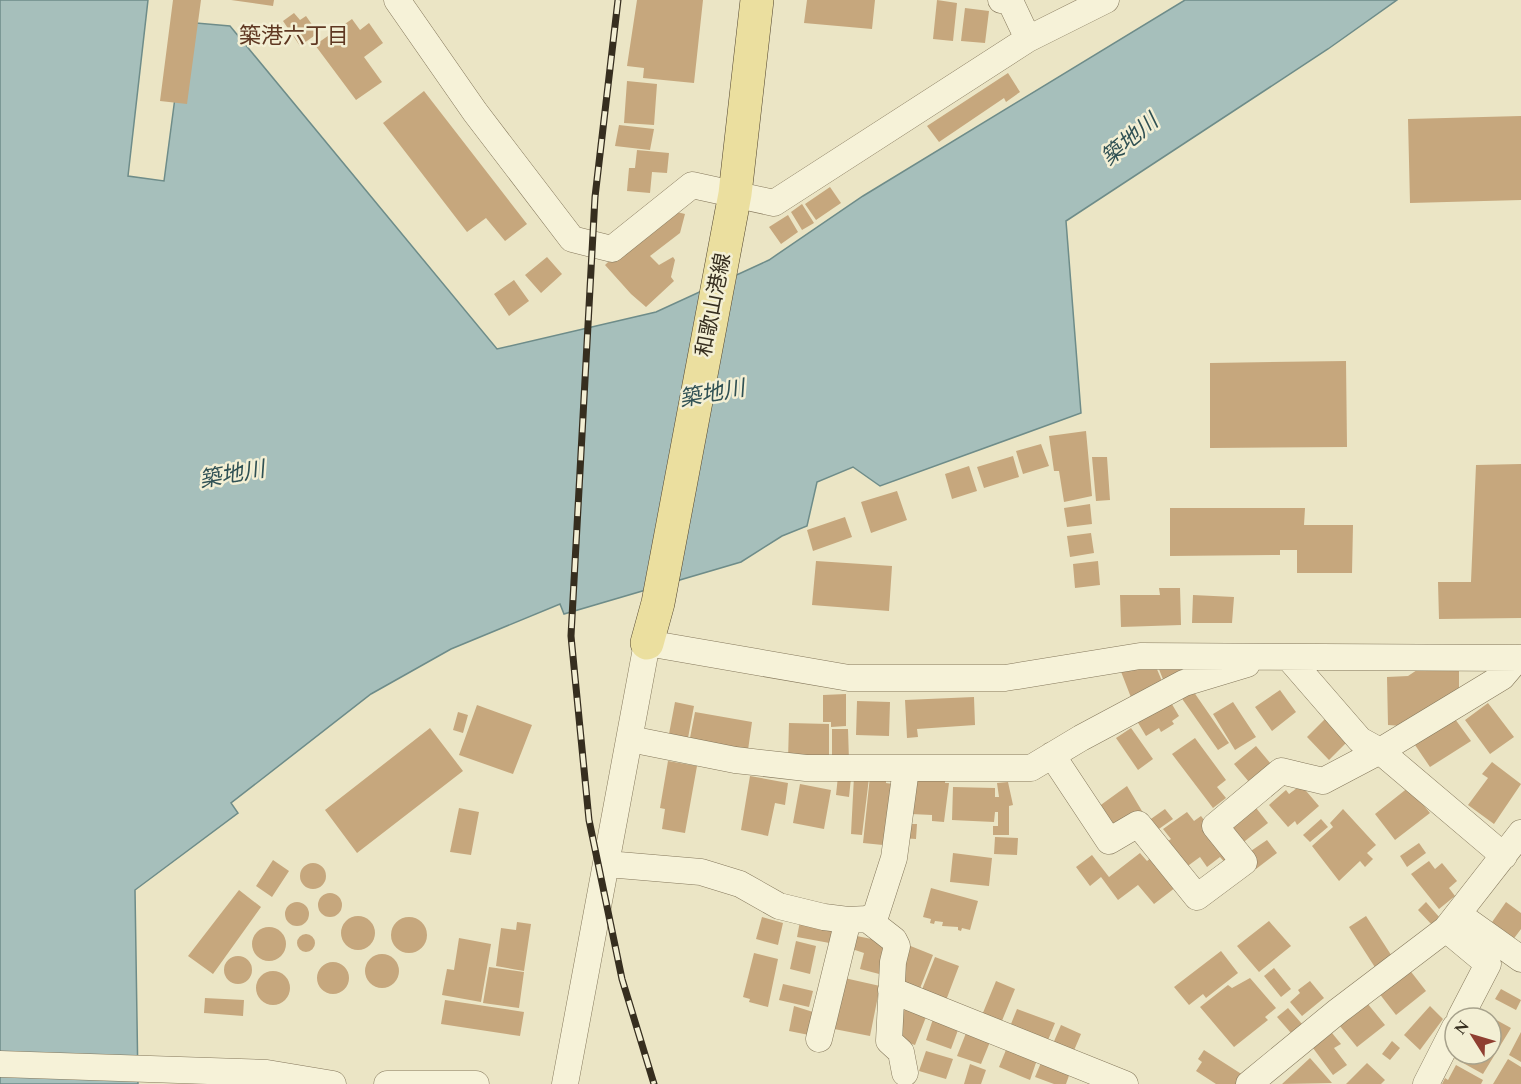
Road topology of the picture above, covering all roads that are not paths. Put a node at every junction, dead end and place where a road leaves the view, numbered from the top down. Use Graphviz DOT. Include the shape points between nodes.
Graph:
graph roads {
  1 [pos="397,0"];
  2 [pos="757,0"];
  3 [pos="1007,0"];
  4 [pos="1106,0"];
  5 [pos="1028,39"];
  6 [pos="735,194"];
  7 [pos="647,643"];
  8 [pos="1280,657"];
  9 [pos="1519,658"];
  10 [pos="630,740"];
  11 [pos="1380,751"];
  12 [pos="1052,755"];
  13 [pos="906,769"];
  14 [pos="1514,849"];
  15 [pos="607,864"];
  16 [pos="858,920"];
  17 [pos="1452,922"];
  18 [pos="1521,959"];
  19 [pos="891,990"];
  20 [pos="1466,1006"];
  21 [pos="819,1039"];
  22 [pos="1443,1051"];
  23 [pos="0,1064"];
  24 [pos="905,1073"];
  25 [pos="333,1084"];
  26 [pos="387,1084"];
  27 [pos="476,1084"];
  28 [pos="565,1084"];
  29 [pos="1125,1084"];
  30 [pos="1249,1084"];
  31 [pos="1426,1084"];
  1 -- 6 [label="street" via="475,112 572,239 612,249 692,185"];
  2 -- 6 [label="main road, 和歌山港線"];
  3 -- 5 [label="street"];
  4 -- 5 [label="street"];
  5 -- 6 [label="street" via="774,203"];
  6 -- 7 [label="main road, 和歌山港線" via="658,603"];
  7 -- 8 [label="street" via="849,678 1005,678 1140,656"];
  7 -- 10 [label="street"];
  8 -- 9 [label="street"];
  8 -- 11 [label="street" via="1360,740"];
  8 -- 12 [label="street" via="1184,683"];
  9 -- 11 [label="street" via="1502,677"];
  10 -- 13 [label="street" via="735,760 806,768"];
  10 -- 15 [label="street"];
  11 -- 12 [label="street" via="1323,781 1281,771 1219,820 1215,826 1244,862 1197,897 1138,824 1109,841"];
  11 -- 14 [label="street"];
  12 -- 13 [label="street" via="1031,768"];
  13 -- 16 [label="street" via="894,858 876,914"];
  14 -- 17 [label="street"];
  15 -- 16 [label="street" via="701,872 740,884 779,906"];
  15 -- 28 [label="street"];
  16 -- 19 [label="street" via="894,940 897,946"];
  16 -- 21 [label="street"];
  17 -- 18 [label="street"];
  17 -- 20 [label="street" via="1488,964"];
  17 -- 30 [label="street"];
  19 -- 24 [label="street" via="889,1041 901,1052"];
  19 -- 29 [label="street"];
  22 -- 31 [label="street"];
  23 -- 25 [label="street" via="267,1073"];
  26 -- 27 [label="street"];
}
